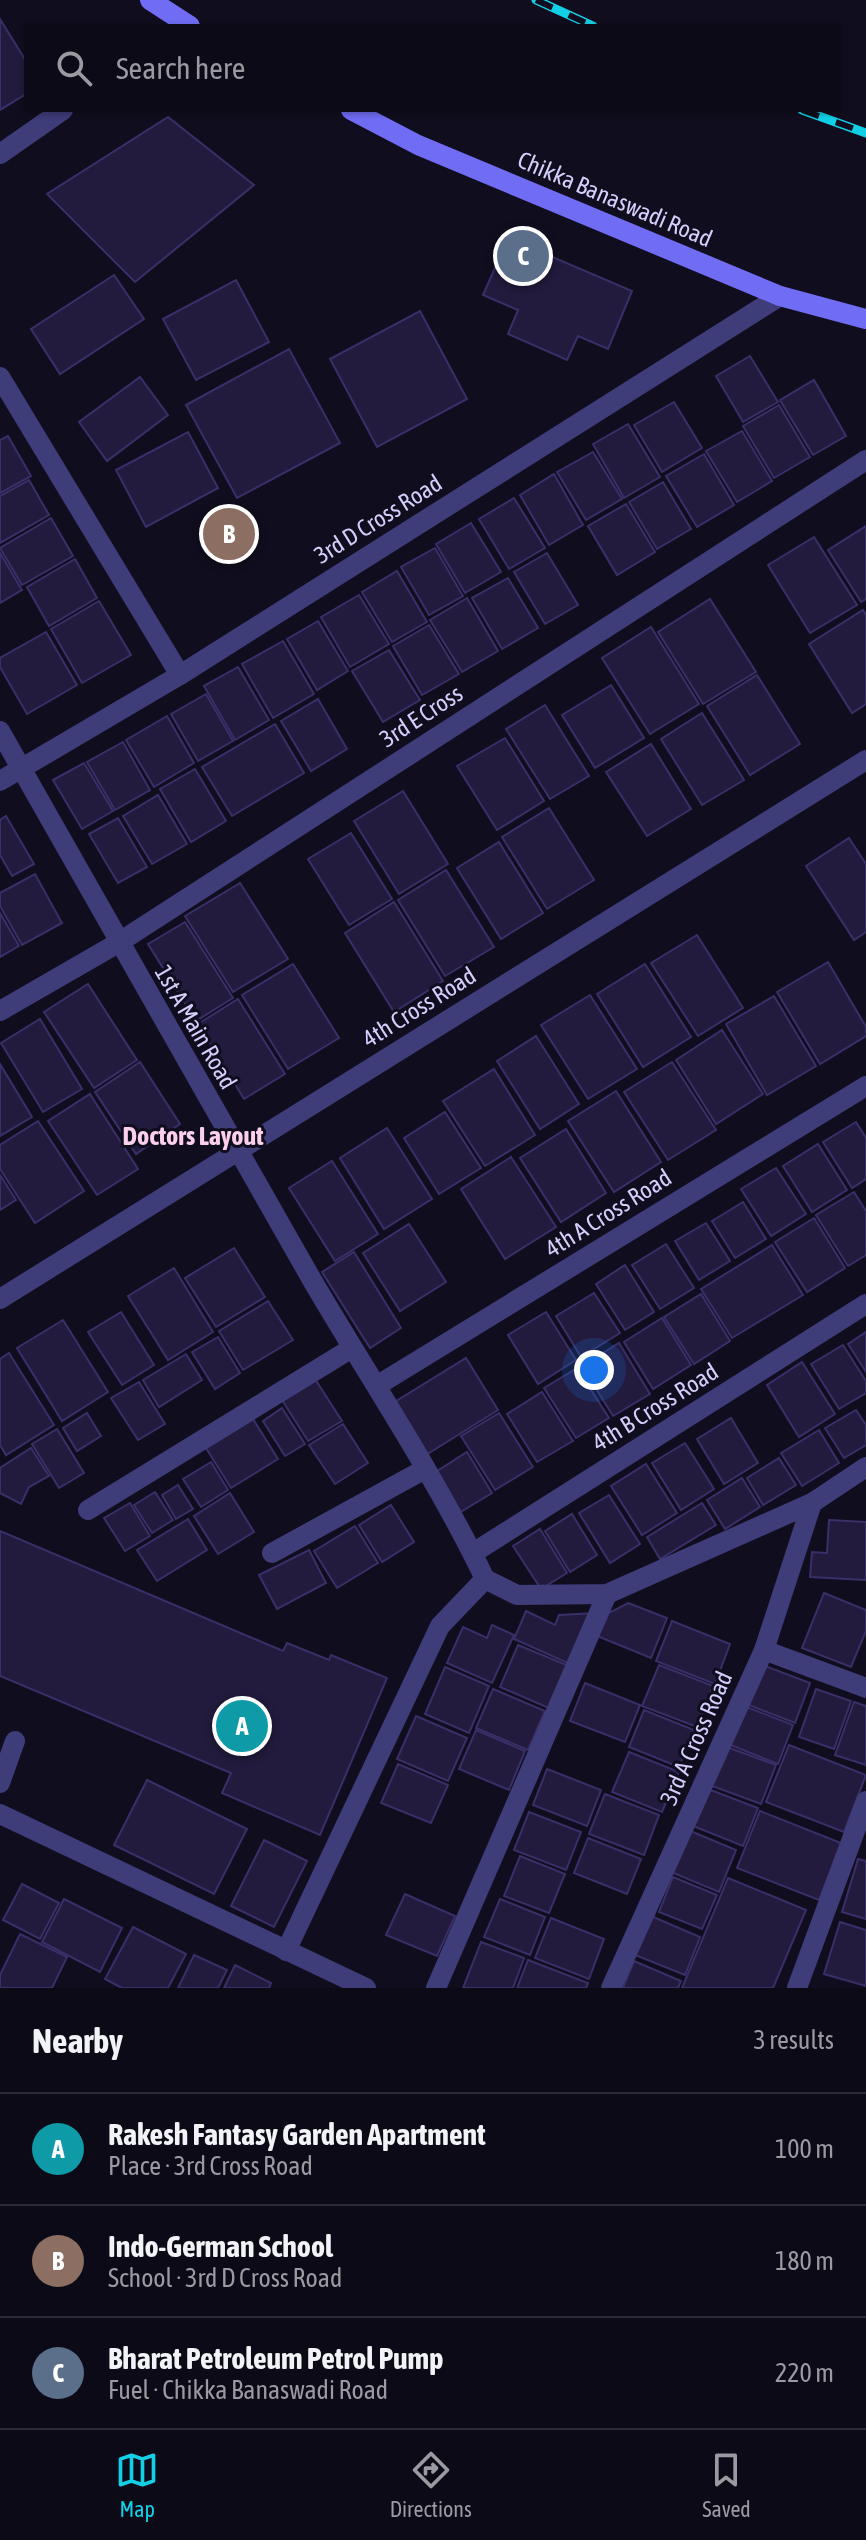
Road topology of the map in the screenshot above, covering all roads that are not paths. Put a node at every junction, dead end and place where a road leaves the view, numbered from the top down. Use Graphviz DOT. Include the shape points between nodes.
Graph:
graph roads {
  1 [pos="150,0"];
  2 [pos="186,24"];
  3 [pos="60,112"];
  4 [pos="355,112"];
  5 [pos="0,154"];
  6 [pos="780,296"];
  7 [pos="866,319"];
  8 [pos="0,377"];
  9 [pos="866,460"];
  10 [pos="180,675"];
  11 [pos="0,731"];
  12 [pos="866,760"];
  13 [pos="21,768"];
  14 [pos="0,781"];
  15 [pos="118,943"];
  16 [pos="0,1011"];
  17 [pos="866,1086"];
  18 [pos="238,1151"];
  19 [pos="0,1299"];
  20 [pos="866,1304"];
  21 [pos="352,1348"];
  22 [pos="378,1385"];
  23 [pos="866,1467"];
  24 [pos="425,1469"];
  25 [pos="812,1503"];
  26 [pos="88,1510"];
  27 [pos="272,1553"];
  28 [pos="473,1553"];
  29 [pos="485,1579"];
  30 [pos="607,1594"];
  31 [pos="764,1650"];
  32 [pos="866,1688"];
  33 [pos="15,1741"];
  34 [pos="0,1783"];
  35 [pos="866,1801"];
  36 [pos="0,1814"];
  37 [pos="286,1951"];
  38 [pos="366,1988"];
  39 [pos="436,1988"];
  40 [pos="611,1988"];
  41 [pos="797,1988"];
  1 -- 2 [label="main road"];
  3 -- 5 [label="street"];
  4 -- 6 [label="main road, Chikka Banaswadi Road" via="418,145"];
  6 -- 7 [label="main road, Chikka Banaswadi Road"];
  6 -- 10 [label="street, 3rd D Cross Road"];
  8 -- 10 [label="street"];
  9 -- 15 [label="street, 3rd E Cross"];
  10 -- 13 [label="street, 3rd D Cross Road"];
  11 -- 13 [label="street, 1st A Main Road"];
  12 -- 18 [label="street, 4th Cross Road"];
  13 -- 14 [label="street, 3rd D Cross Road"];
  13 -- 15 [label="street, 1st A Main Road"];
  15 -- 16 [label="street, 3rd E Cross"];
  15 -- 18 [label="street, 1st A Main Road"];
  17 -- 22 [label="street, 4th A Cross Road"];
  18 -- 19 [label="street, 4th Cross Road"];
  18 -- 21 [label="street, 1st A Main Road"];
  20 -- 28 [label="street, 4th B Cross Road"];
  21 -- 22 [label="street, 1st A Main Road"];
  21 -- 26 [label="street"];
  22 -- 24 [label="street, 1st A Main Road"];
  23 -- 25 [label="street"];
  24 -- 27 [label="street"];
  24 -- 28 [label="street, 1st A Main Road"];
  25 -- 30 [label="street"];
  25 -- 31 [label="street, 3rd A Cross Road"];
  28 -- 29 [label="street, 1st A Main Road"];
  29 -- 30 [label="street" via="517,1595"];
  29 -- 37 [label="street" via="440,1626"];
  30 -- 39 [label="street"];
  31 -- 32 [label="street"];
  31 -- 40 [label="street, 3rd A Cross Road"];
  33 -- 34 [label="street"];
  35 -- 41 [label="street"];
  36 -- 37 [label="street"];
  37 -- 38 [label="street"];
}
